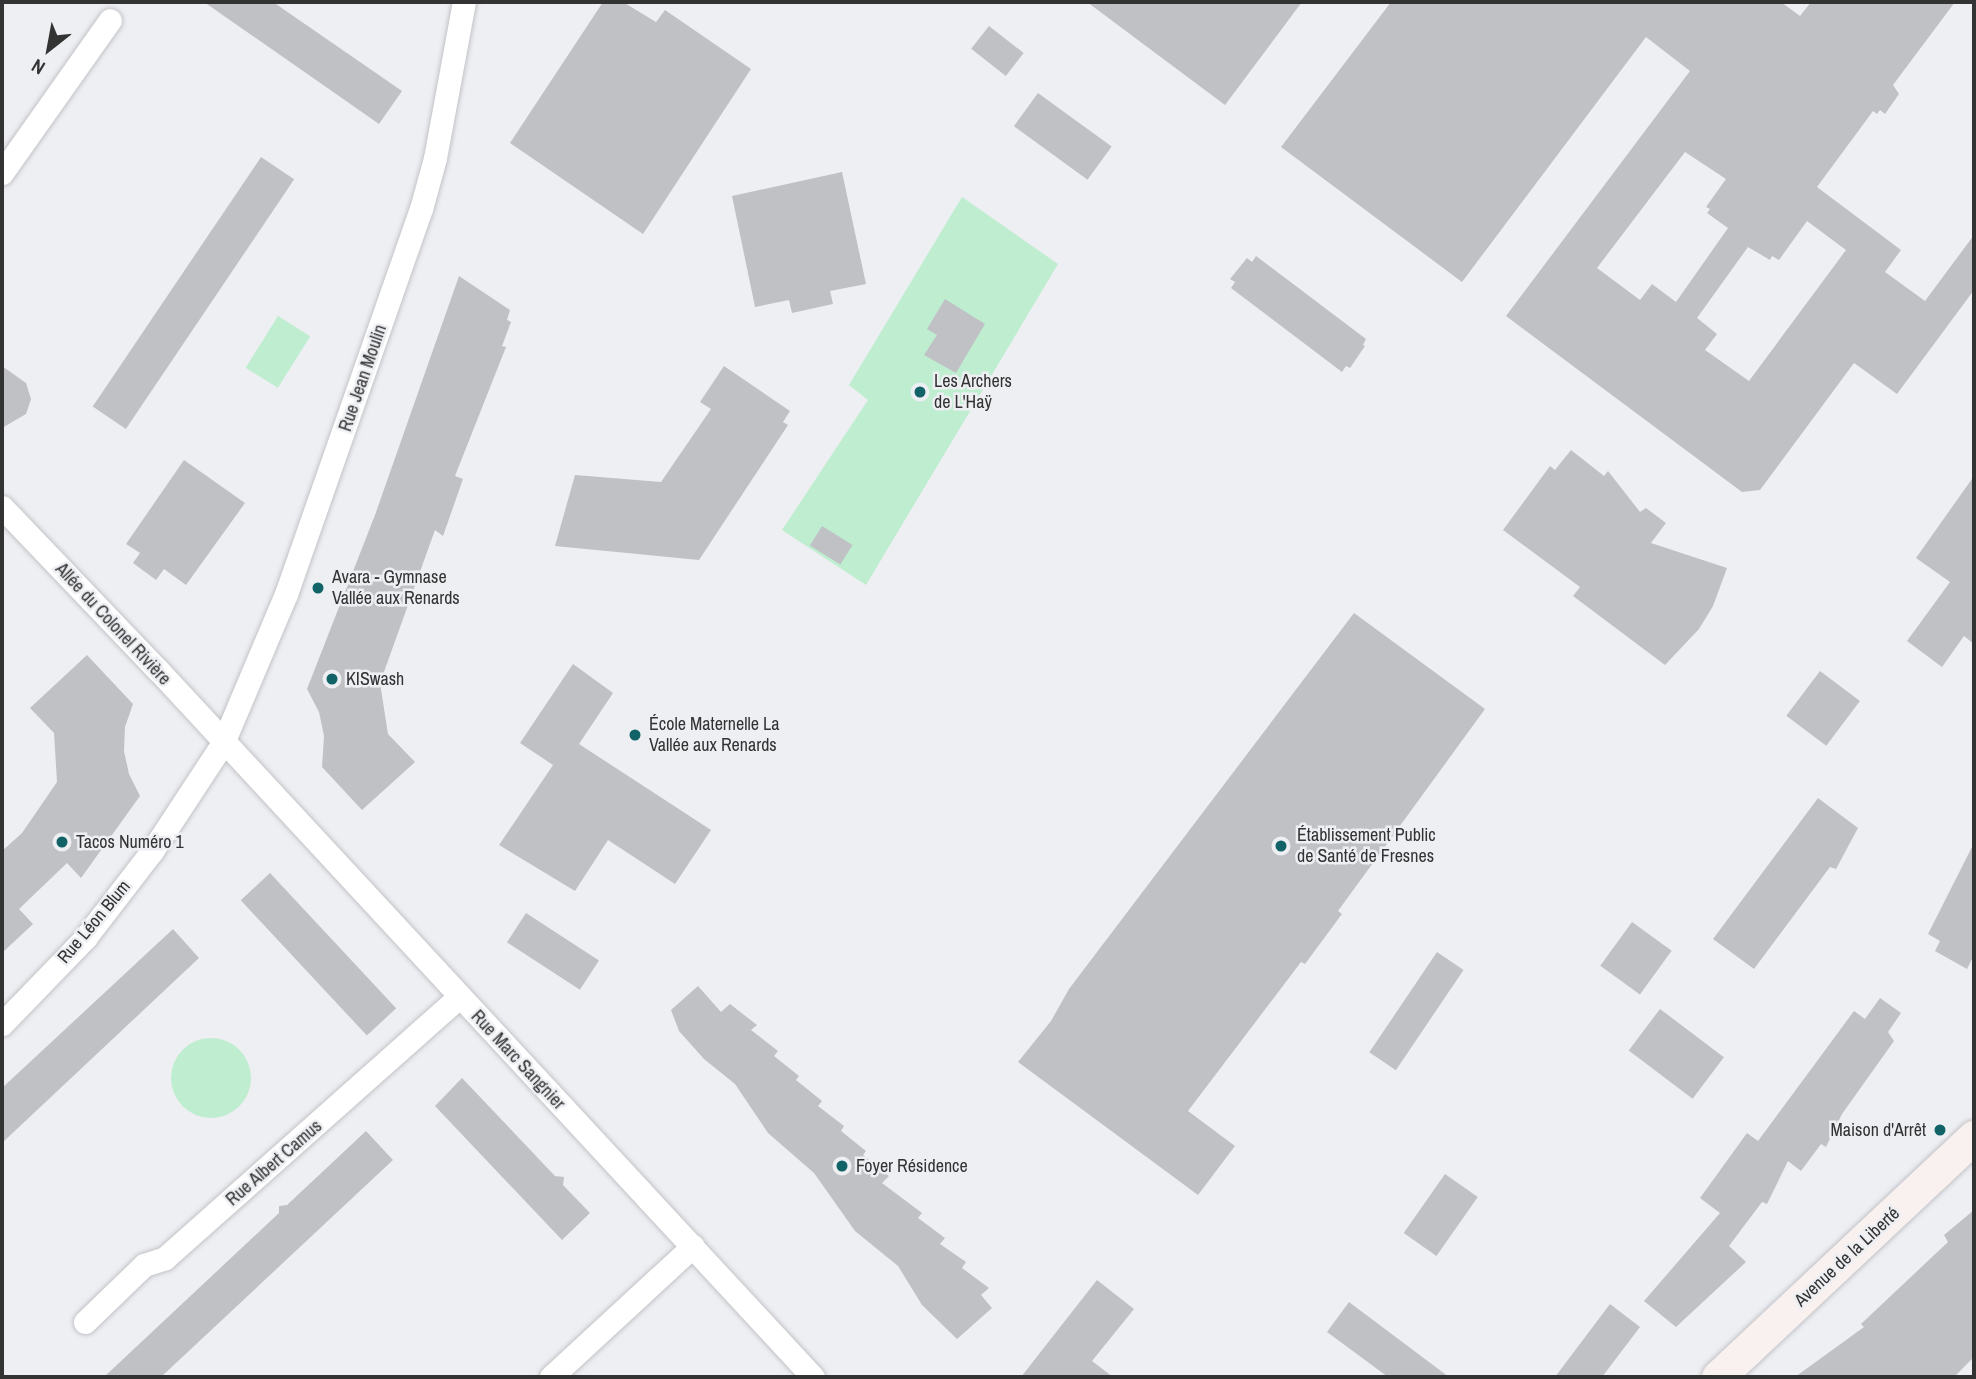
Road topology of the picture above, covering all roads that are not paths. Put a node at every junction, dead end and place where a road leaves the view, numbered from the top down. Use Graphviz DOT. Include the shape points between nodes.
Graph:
graph roads {
  1 [pos="464,2"];
  2 [pos="110,20"];
  3 [pos="2,173"];
  4 [pos="2,507"];
  5 [pos="223,743"];
  6 [pos="459,997"];
  7 [pos="2,1024"];
  8 [pos="1974,1137"];
  9 [pos="693,1246"];
  10 [pos="85,1322"];
  11 [pos="551,1377"];
  12 [pos="813,1377"];
  13 [pos="1718,1377"];
  1 -- 5 [label="street, Rue Jean Moulin" via="421,209 295,569"];
  2 -- 3 [label="street"];
  4 -- 5 [label="street, Allée du Colonel Rivière"];
  5 -- 6 [label="street, Rue Marc Sangnier"];
  5 -- 7 [label="street, Rue Léon Blum" via="152,850 85,938"];
  6 -- 9 [label="street, Rue Marc Sangnier"];
  6 -- 10 [label="street, Rue Albert Camus" via="165,1258 144,1265"];
  8 -- 13 [label="main road, Avenue de la Liberté"];
  9 -- 11 [label="street"];
  9 -- 12 [label="street, Rue Marc Sangnier"];
}
